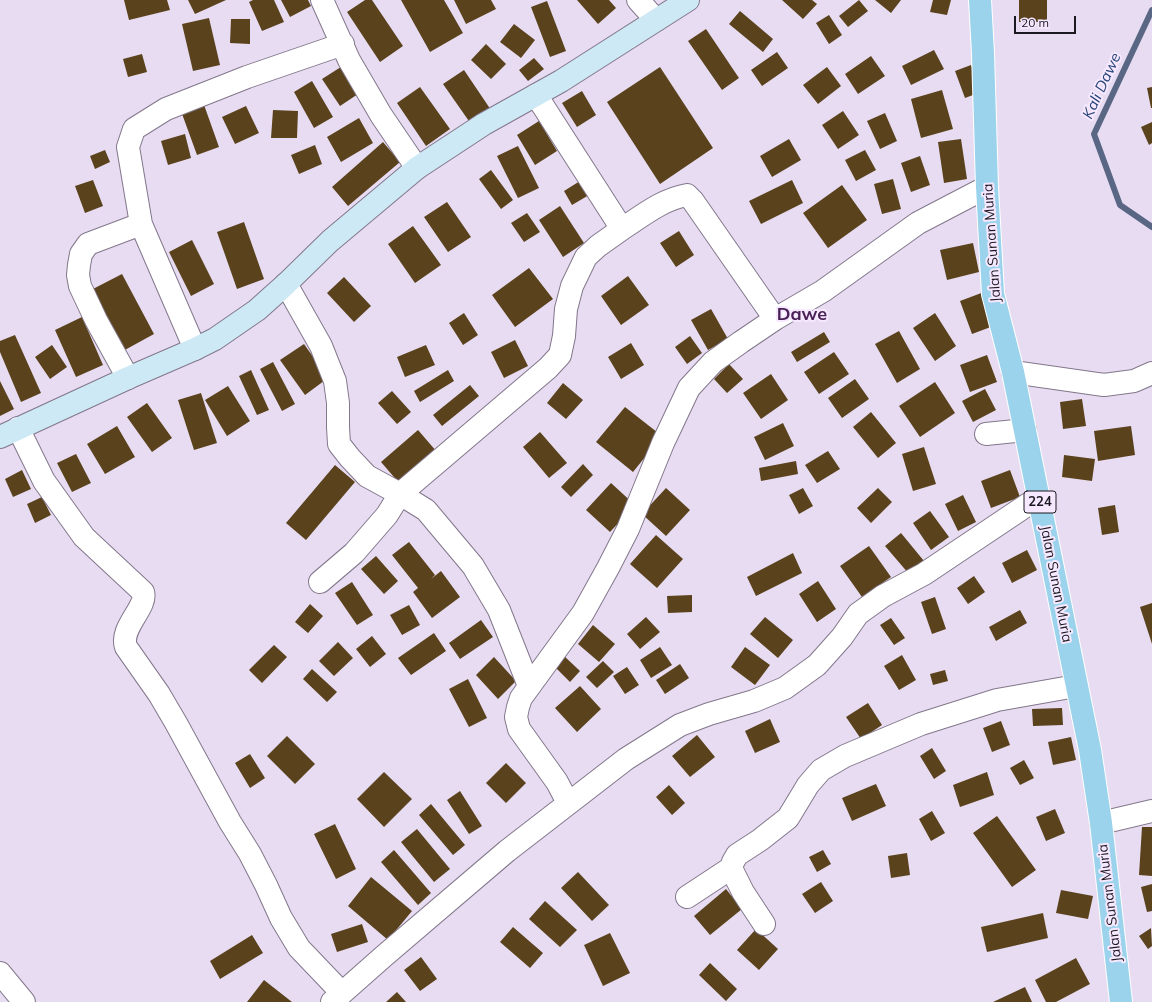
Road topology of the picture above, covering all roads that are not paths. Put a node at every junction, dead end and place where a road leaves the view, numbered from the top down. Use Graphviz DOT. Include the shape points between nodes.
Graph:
graph roads {
  1 [pos="322,0"];
  2 [pos="638,0"];
  3 [pos="688,0"];
  4 [pos="980,0"];
  5 [pos="656,20"];
  6 [pos="342,44"];
  7 [pos="536,95"];
  8 [pos="417,168"];
  9 [pos="987,187"];
  10 [pos="141,224"];
  11 [pos="622,229"];
  12 [pos="286,284"];
  13 [pos="775,319"];
  14 [pos="195,349"];
  15 [pos="1013,372"];
  16 [pos="1152,373"];
  17 [pos="128,378"];
  18 [pos="1025,430"];
  19 [pos="5,434"];
  20 [pos="986,434"];
  21 [pos="400,494"];
  22 [pos="1039,497"];
  23 [pos="320,582"];
  24 [pos="529,686"];
  25 [pos="1076,686"];
  26 [pos="568,803"];
  27 [pos="1152,811"];
  28 [pos="1101,822"];
  29 [pos="731,868"];
  30 [pos="687,896"];
  31 [pos="764,924"];
  32 [pos="0,973"];
  33 [pos="337,998"];
  34 [pos="24,1002"];
  35 [pos="1121,1002"];
  1 -- 6 [label="street"];
  2 -- 5 [label="street"];
  3 -- 5 [label="street"];
  4 -- 9 [label="main road, Jalan Sunan Muria / 224"];
  5 -- 7 [label="street"];
  6 -- 8 [label="street" via="380,115"];
  6 -- 10 [label="street" via="166,109 134,129 128,147"];
  7 -- 8 [label="street" via="484,124"];
  7 -- 11 [label="street"];
  8 -- 12 [label="street" via="330,240"];
  9 -- 13 [label="street" via="918,223 823,291"];
  9 -- 15 [label="main road, Jalan Sunan Muria / 224" via="993,294"];
  10 -- 14 [label="street"];
  10 -- 17 [label="street" via="88,244 81,254 78,275 80,286 96,320"];
  11 -- 13 [label="street" via="655,208 679,196 687,195 694,201"];
  11 -- 21 [label="street" via="586,257 572,286 560,355"];
  12 -- 14 [label="street" via="241,322"];
  12 -- 21 [label="street" via="321,346 335,381 339,444 367,476"];
  13 -- 24 [label="street" via="713,362 689,388 663,443 628,529 608,568 583,613"];
  14 -- 17 [label="street"];
  15 -- 16 [label="street" via="1104,385 1134,381"];
  15 -- 18 [label="main road, Jalan Sunan Muria / 224"];
  17 -- 19 [label="street"];
  18 -- 20 [label="street"];
  18 -- 22 [label="main road, Jalan Sunan Muria / 224"];
  19 -- 33 [label="street" via="44,481 84,537 143,592 141,604 125,634 126,647 176,723 250,854 281,918 299,948"];
  21 -- 23 [label="street" via="387,515 354,553"];
  21 -- 24 [label="street" via="426,510 473,566 499,610"];
  22 -- 25 [label="main road, Jalan Sunan Muria / 224"];
  22 -- 26 [label="street" via="924,574 883,596 858,614 817,665 785,688 680,725 626,759"];
  24 -- 26 [label="street" via="518,707 516,717 519,729 557,782"];
  25 -- 28 [label="main road, Jalan Sunan Muria / 224" via="1090,750"];
  25 -- 29 [label="street" via="997,700 921,724 845,756 821,770 808,785 788,818 737,855"];
  26 -- 33 [label="street" via="502,856"];
  27 -- 28 [label="street"];
  28 -- 35 [label="main road, Jalan Sunan Muria / 224"];
  29 -- 30 [label="street"];
  29 -- 31 [label="street"];
  32 -- 34 [label="street"];
}
